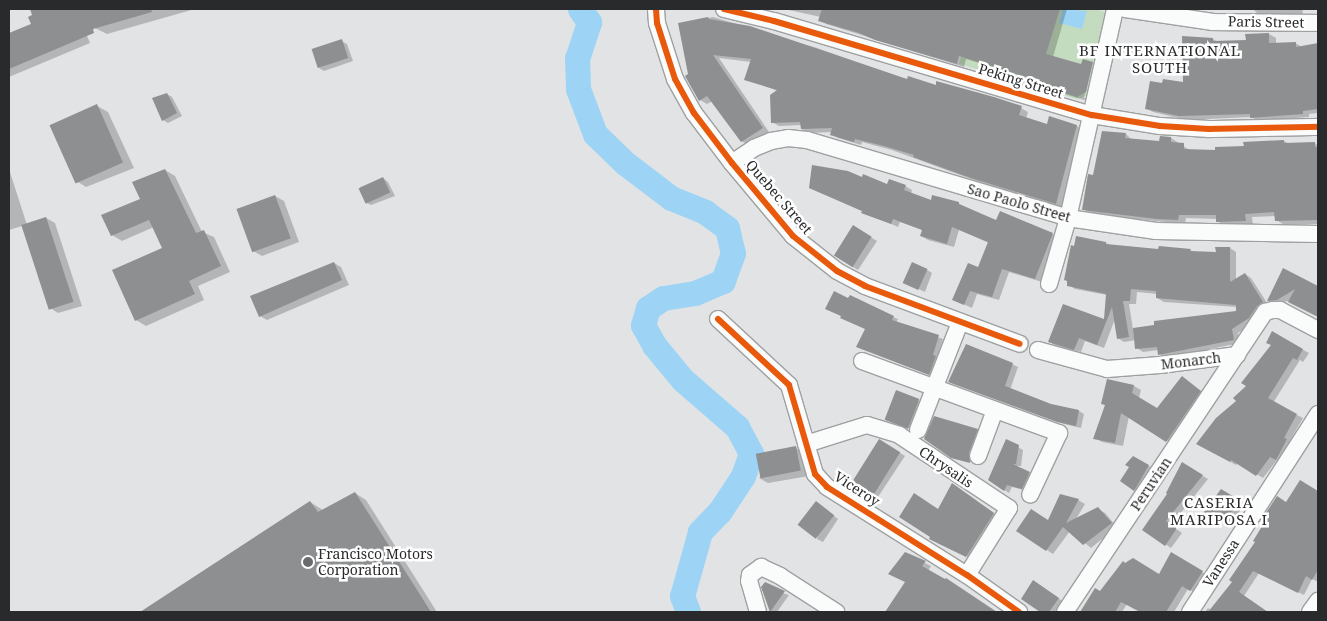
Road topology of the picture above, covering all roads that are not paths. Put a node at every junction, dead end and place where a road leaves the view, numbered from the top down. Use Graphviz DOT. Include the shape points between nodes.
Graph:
graph roads {
  1 [pos="656,9"];
  2 [pos="724,9"];
  3 [pos="1115,9"];
  4 [pos="1125,9"];
  5 [pos="1318,23"];
  6 [pos="1092,115"];
  7 [pos="1318,127"];
  8 [pos="732,163"];
  9 [pos="1068,218"];
  10 [pos="1318,234"];
  11 [pos="1049,284"];
  12 [pos="718,319"];
  13 [pos="960,322"];
  14 [pos="1318,330"];
  15 [pos="1020,344"];
  16 [pos="1038,350"];
  17 [pos="1237,355"];
  18 [pos="862,361"];
  19 [pos="934,388"];
  20 [pos="995,410"];
  21 [pos="1318,414"];
  22 [pos="918,430"];
  23 [pos="806,444"];
  24 [pos="978,456"];
  25 [pos="1030,495"];
  26 [pos="967,575"];
  27 [pos="1318,600"];
  28 [pos="758,612"];
  29 [pos="836,612"];
  30 [pos="1019,612"];
  31 [pos="1065,612"];
  32 [pos="1190,612"];
  33 [pos="1310,612"];
  1 -- 8 [label="street, Quebec Street" via="675,79 694,113"];
  2 -- 6 [label="street, Peking Street"];
  3 -- 6 [label="street"];
  4 -- 5 [label="street, Paris Street" via="1213,22"];
  6 -- 7 [label="street, Peking Street" via="1160,126 1209,129"];
  6 -- 9 [label="street"];
  8 -- 9 [label="street, Sao Paolo Street" via="771,141 788,138 807,140"];
  8 -- 13 [label="street, Quebec Street" via="793,236 838,271 865,286"];
  9 -- 10 [label="street, Sao Paolo Street" via="1156,230"];
  9 -- 11 [label="street"];
  12 -- 23 [label="street, Viceroy" via="789,386"];
  13 -- 15 [label="street, Quebec Street"];
  13 -- 19 [label="street"];
  14 -- 17 [label="street, Monarch" via="1280,310 1269,310"];
  16 -- 17 [label="street, Monarch" via="1107,368"];
  17 -- 31 [label="street, Peruvian"];
  18 -- 19 [label="street"];
  19 -- 20 [label="street"];
  19 -- 22 [label="street"];
  20 -- 24 [label="street"];
  20 -- 25 [label="street" via="1059,433"];
  21 -- 32 [label="street, Vanessa"];
  23 -- 26 [label="street, Viceroy" via="815,474 827,487"];
  23 -- 26 [label="street, Chrysalis" via="867,425 899,435 1009,508"];
  26 -- 30 [label="street, Viceroy"];
  27 -- 33 [label="street"];
  28 -- 29 [label="street" via="750,588 750,575 761,567"];
}
